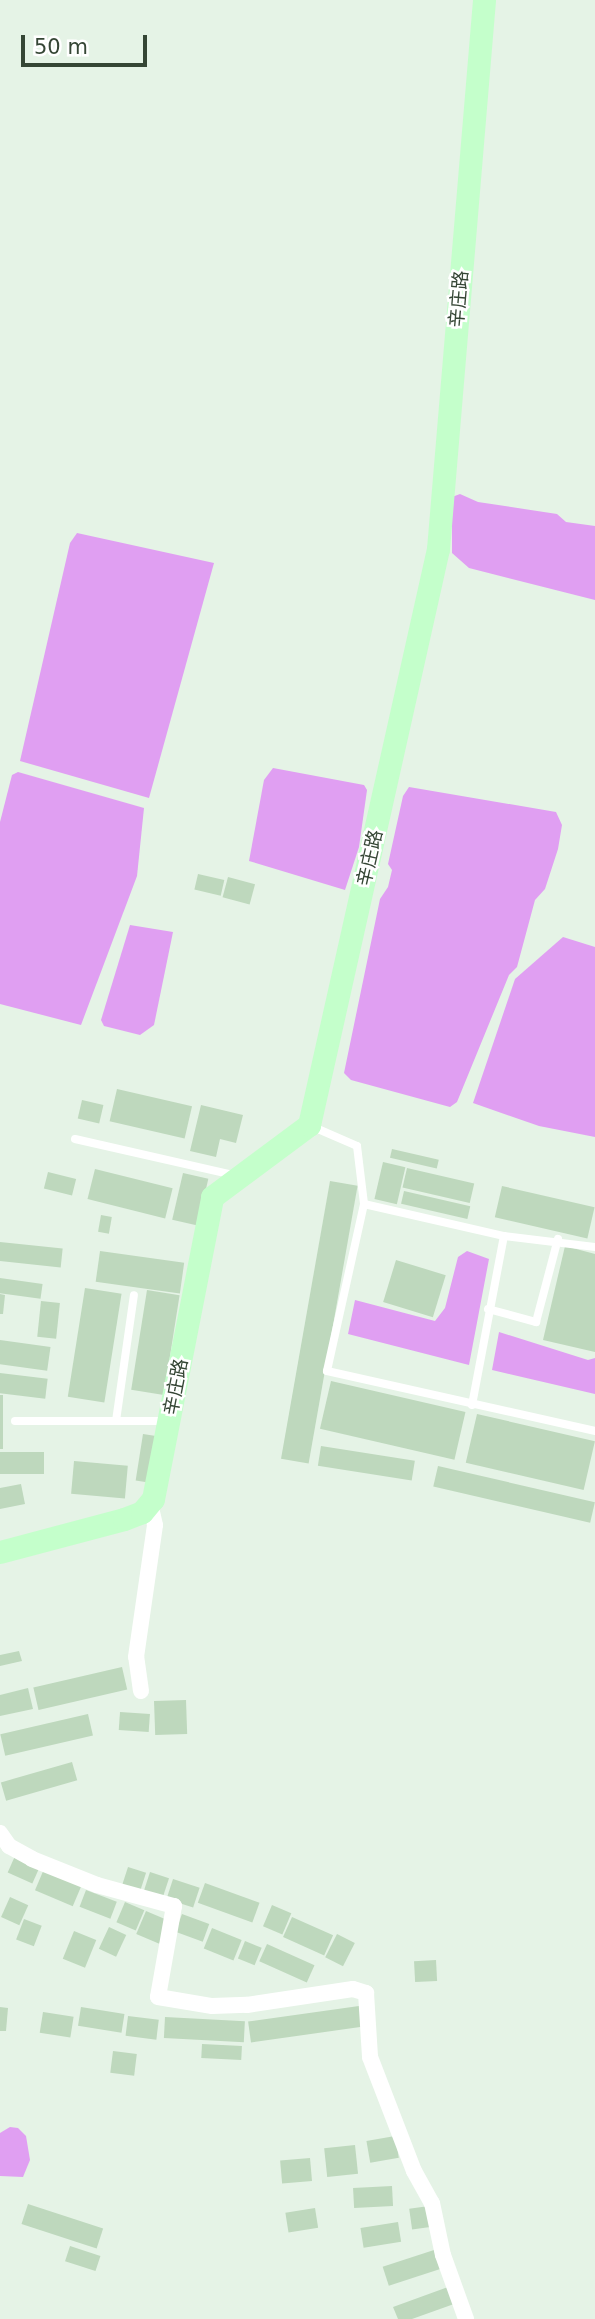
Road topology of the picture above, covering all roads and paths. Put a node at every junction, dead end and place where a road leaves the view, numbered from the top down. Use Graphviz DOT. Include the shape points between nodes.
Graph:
graph roads {
  1 [pos="484,0"];
  2 [pos="309,1125"];
  3 [pos="75,1139"];
  4 [pos="241,1176"];
  5 [pos="364,1204"];
  6 [pos="504,1236"];
  7 [pos="558,1239"];
  8 [pos="595,1247"];
  9 [pos="134,1295"];
  10 [pos="488,1309"];
  11 [pos="472,1405"];
  12 [pos="15,1421"];
  13 [pos="116,1421"];
  14 [pos="169,1421"];
  15 [pos="595,1431"];
  16 [pos="150,1503"];
  17 [pos="0,1552"];
  18 [pos="141,1691"];
  19 [pos="0,1833"];
  20 [pos="466,2319"];
  1 -- 2 [label="street, 辛庄路" via="438,549"];
  2 -- 4 [label="street, 辛庄路"];
  2 -- 5 [label="lane" via="357,1146"];
  3 -- 4 [label="lane"];
  4 -- 14 [label="street, 辛庄路" via="212,1197"];
  5 -- 6 [label="lane"];
  5 -- 11 [label="lane" via="327,1371"];
  6 -- 7 [label="lane"];
  6 -- 10 [label="lane"];
  7 -- 8 [label="lane"];
  7 -- 10 [label="lane" via="536,1322"];
  9 -- 13 [label="lane"];
  10 -- 11 [label="lane"];
  11 -- 15 [label="lane"];
  12 -- 13 [label="lane"];
  13 -- 14 [label="lane"];
  14 -- 16 [label="street, 辛庄路"];
  16 -- 17 [label="street" via="124,1519"];
  16 -- 18 [label="street" via="155,1525 136,1657"];
  19 -- 20 [label="street" via="9,1846 32,1859 97,1885 174,1906 158,1997 212,2006 353,1989 366,1993 370,2057 414,2171 432,2203 443,2255"];
}
